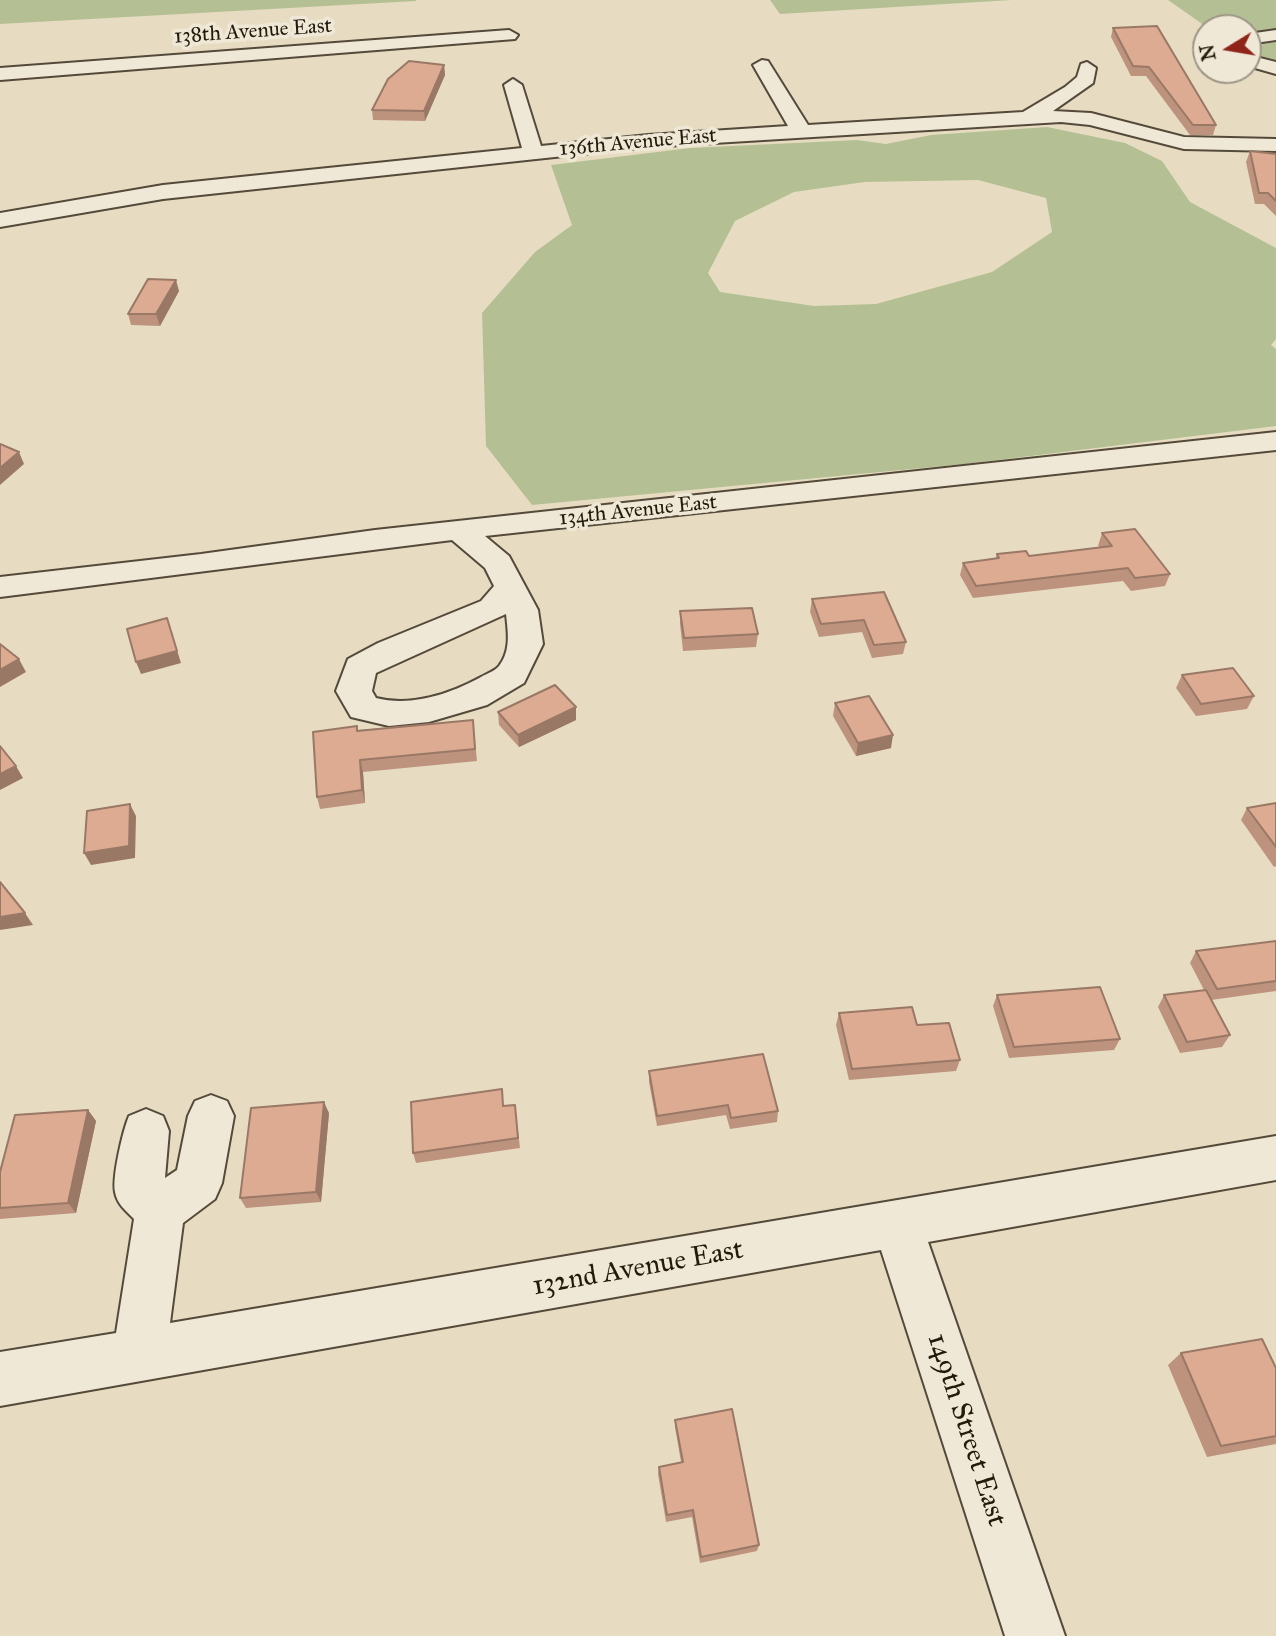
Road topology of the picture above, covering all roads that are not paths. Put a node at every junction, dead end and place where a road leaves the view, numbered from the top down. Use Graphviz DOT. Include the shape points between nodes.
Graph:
graph roads {
  1 [pos="509,36"];
  2 [pos="762,65"];
  3 [pos="1087,68"];
  4 [pos="0,74"];
  5 [pos="513,85"];
  6 [pos="1027,118"];
  7 [pos="801,131"];
  8 [pos="1276,145"];
  9 [pos="533,152"];
  10 [pos="0,220"];
  11 [pos="1276,441"];
  12 [pos="459,530"];
  13 [pos="0,587"];
  14 [pos="511,587"];
  15 [pos="211,1116"];
  16 [pos="146,1131"];
  17 [pos="1276,1158"];
  18 [pos="160,1210"];
  19 [pos="897,1224"];
  20 [pos="139,1354"];
  21 [pos="0,1378"];
  22 [pos="1035,1636"];
  1 -- 4 [label="street, 138th Avenue East"];
  2 -- 7 [label="street"];
  3 -- 6 [label="street" via="1086,79 1072,91"];
  5 -- 9 [label="street"];
  6 -- 7 [label="street, 136th Avenue East"];
  6 -- 8 [label="street, 136th Avenue East" via="1079,117 1184,143"];
  7 -- 9 [label="street, 136th Avenue East"];
  9 -- 10 [label="street, 136th Avenue East" via="163,192"];
  11 -- 12 [label="street, 134th Avenue East"];
  12 -- 13 [label="street, 134th Avenue East"];
  12 -- 14 [label="street" via="498,563"];
  14 -- 14 [label="street" via="522,610 526,645 512,675 475,696 429,710 389,714 364,708 354,691 360,667 493,608"];
  15 -- 18 [label="street" via="198,1183"];
  16 -- 18 [label="street" via="139,1191"];
  17 -- 19 [label="street, 132nd Avenue East"];
  18 -- 20 [label="street"];
  19 -- 20 [label="street, 132nd Avenue East"];
  19 -- 22 [label="street, 149th Street East"];
  20 -- 21 [label="street, 132nd Avenue East"];
}
